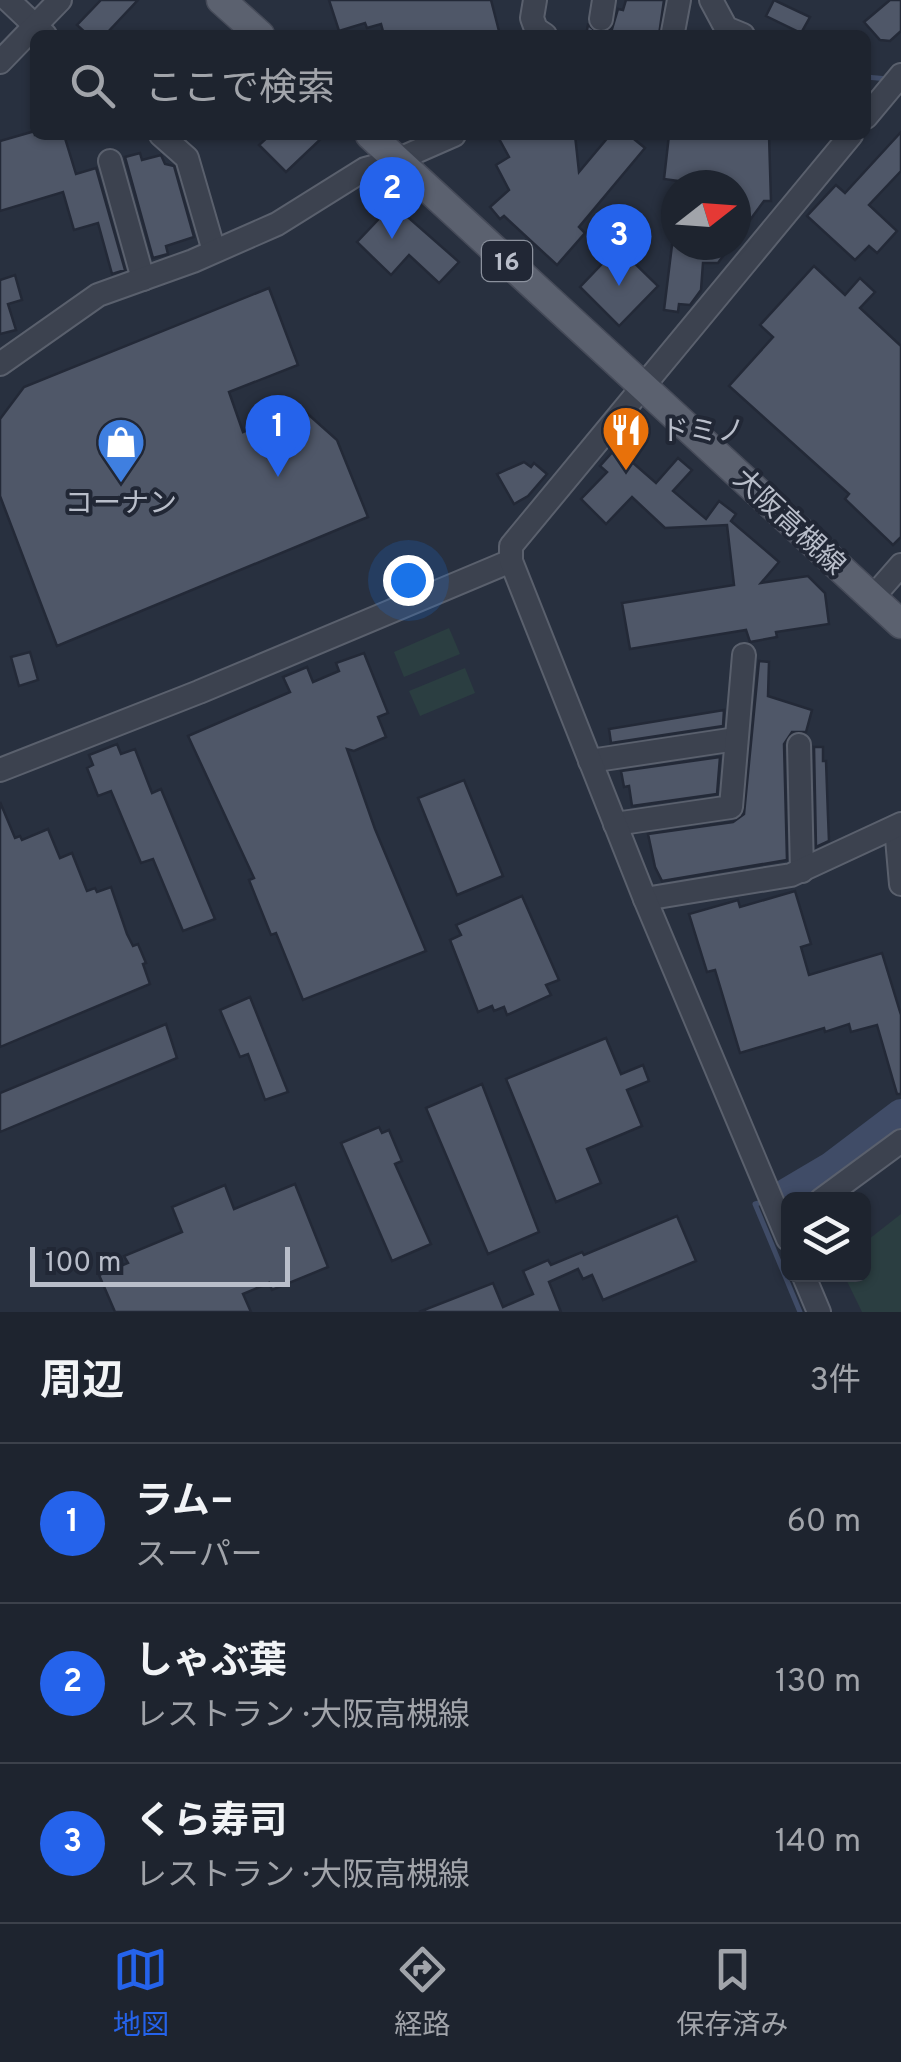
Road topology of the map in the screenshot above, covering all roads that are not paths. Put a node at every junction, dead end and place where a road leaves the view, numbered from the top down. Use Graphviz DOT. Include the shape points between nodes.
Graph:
graph roads {
  1 [pos="8,0"];
  2 [pos="60,0"];
  3 [pos="221,0"];
  4 [pos="535,0"];
  5 [pos="678,0"];
  6 [pos="711,0"];
  7 [pos="40,30"];
  8 [pos="42,30"];
  9 [pos="254,30"];
  10 [pos="538,30"];
  11 [pos="673,30"];
  12 [pos="731,30"];
  13 [pos="30,39"];
  14 [pos="0,62"];
  15 [pos="167,140"];
  16 [pos="375,140"];
  17 [pos="443,140"];
  18 [pos="847,140"];
  19 [pos="397,160"];
  20 [pos="110,161"];
  21 [pos="214,251"];
  22 [pos="143,279"];
  23 [pos="0,364"];
  24 [pos="644,386"];
  25 [pos="511,560"];
  26 [pos="901,564"];
  27 [pos="872,598"];
  28 [pos="901,624"];
  29 [pos="744,655"];
  30 [pos="736,739"];
  31 [pos="800,745"];
  32 [pos="590,761"];
  33 [pos="0,770"];
  34 [pos="615,824"];
  35 [pos="898,825"];
  36 [pos="802,871"];
  37 [pos="901,884"];
  38 [pos="645,899"];
  39 [pos="901,1141"];
  40 [pos="833,1192"];
  41 [pos="781,1215"];
  42 [pos="806,1282"];
  43 [pos="819,1312"];
  1 -- 7 [label="street"];
  2 -- 8 [label="street"];
  3 -- 9 [label="main road"];
  4 -- 10 [label="street"];
  5 -- 11 [label="street"];
  6 -- 12 [label="street"];
  13 -- 14 [label="street"];
  15 -- 21 [label="street" via="187,158"];
  16 -- 19 [label="main road, 大阪高槻線 / 16"];
  17 -- 19 [label="street"];
  18 -- 24 [label="street"];
  19 -- 21 [label="street" via="365,169 276,224"];
  19 -- 24 [label="main road, 大阪高槻線 / 16"];
  20 -- 22 [label="street"];
  21 -- 22 [label="street"];
  22 -- 23 [label="street" via="88,301"];
  24 -- 25 [label="street" via="511,546"];
  24 -- 27 [label="main road, 大阪高槻線 / 16"];
  25 -- 32 [label="street"];
  25 -- 33 [label="street"];
  26 -- 27 [label="street"];
  27 -- 28 [label="main road, 大阪高槻線 / 16"];
  29 -- 30 [label="street"];
  30 -- 32 [label="street"];
  30 -- 34 [label="street" via="731,807"];
  31 -- 36 [label="street"];
  32 -- 34 [label="street"];
  34 -- 38 [label="street"];
  35 -- 36 [label="street"];
  35 -- 37 [label="street"];
  36 -- 38 [label="street"];
  38 -- 41 [label="street"];
  39 -- 40 [label="street"];
  42 -- 43 [label="street"];
}
